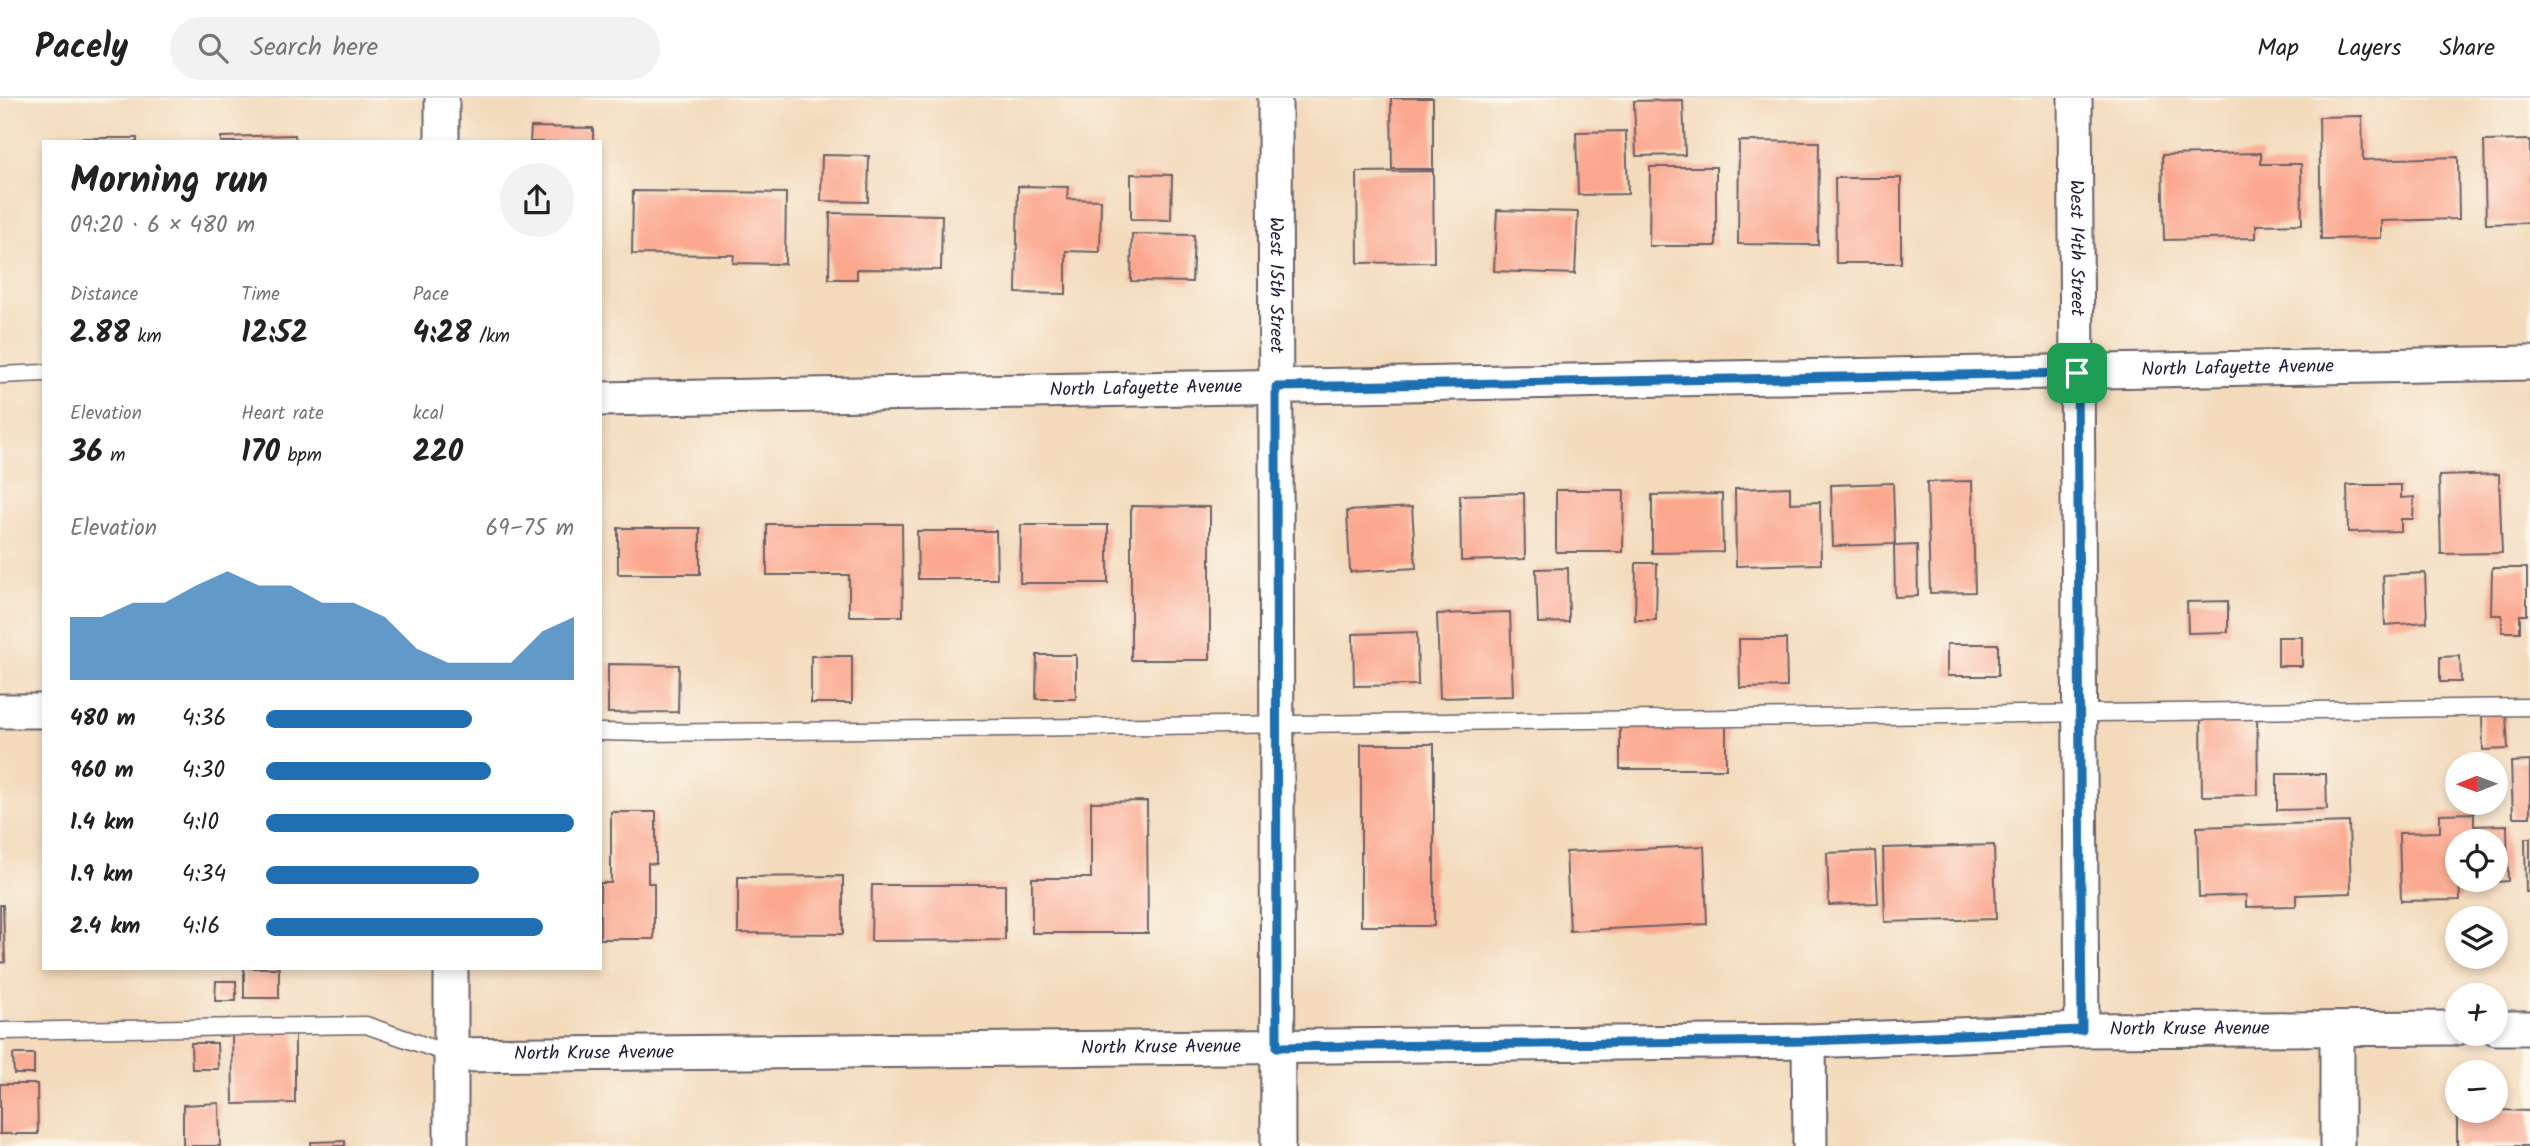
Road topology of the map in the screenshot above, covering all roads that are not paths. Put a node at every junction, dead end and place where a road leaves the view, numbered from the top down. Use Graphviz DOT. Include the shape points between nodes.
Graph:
graph roads {
  1 [pos="442,98"];
  2 [pos="1275,98"];
  3 [pos="2075,98"];
  4 [pos="442,140"];
  5 [pos="2530,363"];
  6 [pos="42,373"];
  7 [pos="2077,373"];
  8 [pos="0,375"];
  9 [pos="1276,387"];
  10 [pos="602,400"];
  11 [pos="2530,708"];
  12 [pos="0,711"];
  13 [pos="42,711"];
  14 [pos="2080,715"];
  15 [pos="1277,724"];
  16 [pos="602,732"];
  17 [pos="451,970"];
  18 [pos="2445,1028"];
  19 [pos="2508,1028"];
  20 [pos="2530,1028"];
  21 [pos="2337,1029"];
  22 [pos="2082,1030"];
  23 [pos="0,1031"];
  24 [pos="1809,1041"];
  25 [pos="1277,1047"];
  26 [pos="452,1055"];
  27 [pos="451,1146"];
  28 [pos="1278,1146"];
  29 [pos="1810,1146"];
  30 [pos="2337,1146"];
  1 -- 4 [label="street"];
  2 -- 9 [label="street, West 15th Street"];
  3 -- 7 [label="street, West 14th Street"];
  5 -- 7 [label="street, North Lafayette Avenue"];
  6 -- 8 [label="lane"];
  7 -- 9 [label="street, North Lafayette Avenue"];
  7 -- 14 [label="street, West 14th Street"];
  9 -- 10 [label="street, North Lafayette Avenue"];
  9 -- 15 [label="street, West 15th Street"];
  11 -- 14 [label="lane"];
  12 -- 13 [label="street"];
  14 -- 15 [label="lane"];
  14 -- 22 [label="street, West 14th Street"];
  15 -- 16 [label="lane"];
  15 -- 25 [label="street, West 15th Street"];
  17 -- 26 [label="street"];
  18 -- 21 [label="street, North Kruse Avenue"];
  19 -- 20 [label="street"];
  21 -- 22 [label="street, North Kruse Avenue"];
  21 -- 30 [label="street"];
  22 -- 24 [label="street, North Kruse Avenue"];
  23 -- 26 [label="lane" via="366,1025"];
  24 -- 25 [label="street, North Kruse Avenue"];
  24 -- 29 [label="street"];
  25 -- 26 [label="street, North Kruse Avenue"];
  25 -- 28 [label="street, West 15th Street"];
  26 -- 27 [label="street"];
}
